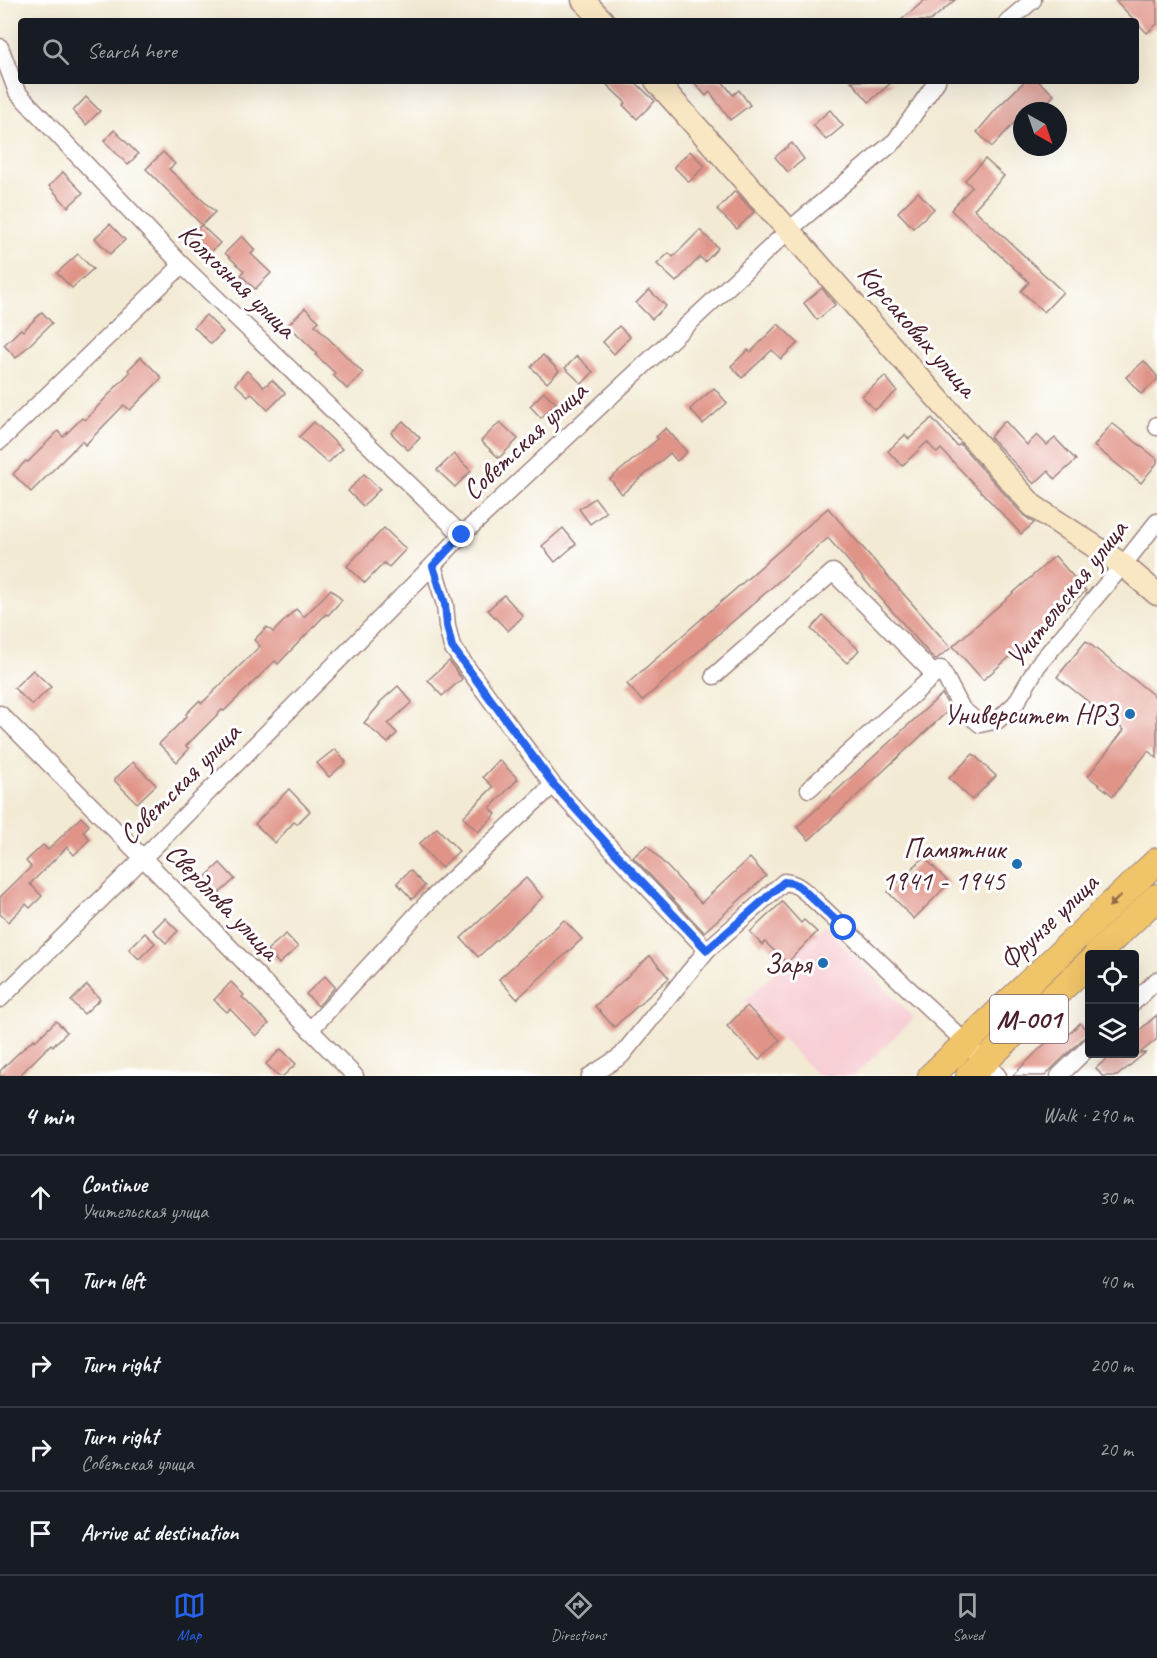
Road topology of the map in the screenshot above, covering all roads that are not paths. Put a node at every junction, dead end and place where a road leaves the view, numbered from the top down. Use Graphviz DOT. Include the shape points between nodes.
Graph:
graph roads {
  1 [pos="583,0"];
  2 [pos="1034,0"];
  3 [pos="600,18"];
  4 [pos="1012,18"];
  5 [pos="0,47"];
  6 [pos="0,84"];
  7 [pos="659,84"];
  8 [pos="935,84"];
  9 [pos="17,92"];
  10 [pos="789,230"];
  11 [pos="182,265"];
  12 [pos="0,441"];
  13 [pos="1157,522"];
  14 [pos="462,535"];
  15 [pos="1123,565"];
  16 [pos="433,566"];
  17 [pos="1157,594"];
  18 [pos="934,675"];
  19 [pos="714,676"];
  20 [pos="0,714"];
  21 [pos="554,785"];
  22 [pos="809,789"];
  23 [pos="143,858"];
  24 [pos="1157,861"];
  25 [pos="1157,897"];
  26 [pos="707,950"];
  27 [pos="1101,950"];
  28 [pos="1085,966"];
  29 [pos="1157,980"];
  30 [pos="1139,997"];
  31 [pos="0,999"];
  32 [pos="310,1030"];
  33 [pos="966,1043"];
  34 [pos="1085,1050"];
  35 [pos="984,1071"];
  36 [pos="355,1076"];
  37 [pos="590,1076"];
  38 [pos="931,1076"];
  39 [pos="1059,1076"];
  1 -- 3 [label="street"];
  2 -- 4 [label="street"];
  5 -- 9 [label="street, Колхозная улица"];
  6 -- 9 [label="street"];
  7 -- 10 [label="street, Корсаковых улица"];
  8 -- 10 [label="street, Советская улица" via="896,140"];
  9 -- 11 [label="street, Колхозная улица"];
  10 -- 14 [label="street, Советская улица"];
  10 -- 15 [label="street, Корсаковых улица" via="1033,506"];
  11 -- 12 [label="street"];
  11 -- 14 [label="street, Колхозная улица"];
  13 -- 15 [label="street, Учительская улица"];
  14 -- 16 [label="street, Советская улица"];
  15 -- 17 [label="street, Корсаковых улица"];
  15 -- 18 [label="street, Учительская улица" via="1038,665 1016,704 998,720 980,724 962,709 941,669"];
  16 -- 21 [label="street" via="445,604 452,647"];
  16 -- 23 [label="street, Советская улица"];
  18 -- 19 [label="street" via="833,572"];
  18 -- 22 [label="street"];
  20 -- 23 [label="street, Свердлова улица"];
  21 -- 26 [label="street"];
  21 -- 32 [label="street" via="430,900"];
  23 -- 31 [label="street, Советская улица"];
  23 -- 32 [label="street, Свердлова улица"];
  24 -- 33 [label="main road, Фрунзе улица / M-001, one-way"];
  25 -- 27 [label="main road, Фрунзе улица"];
  26 -- 33 [label="street" via="784,882 792,883"];
  26 -- 37 [label="street" via="621,1056"];
  28 -- 35 [label="main road, Фрунзе улица / M-001"];
  29 -- 30 [label="street"];
  32 -- 36 [label="street, Свердлова улица"];
  33 -- 35 [label="street"];
  33 -- 38 [label="main road, Фрунзе улица / M-001"];
  34 -- 39 [label="street"];
}
